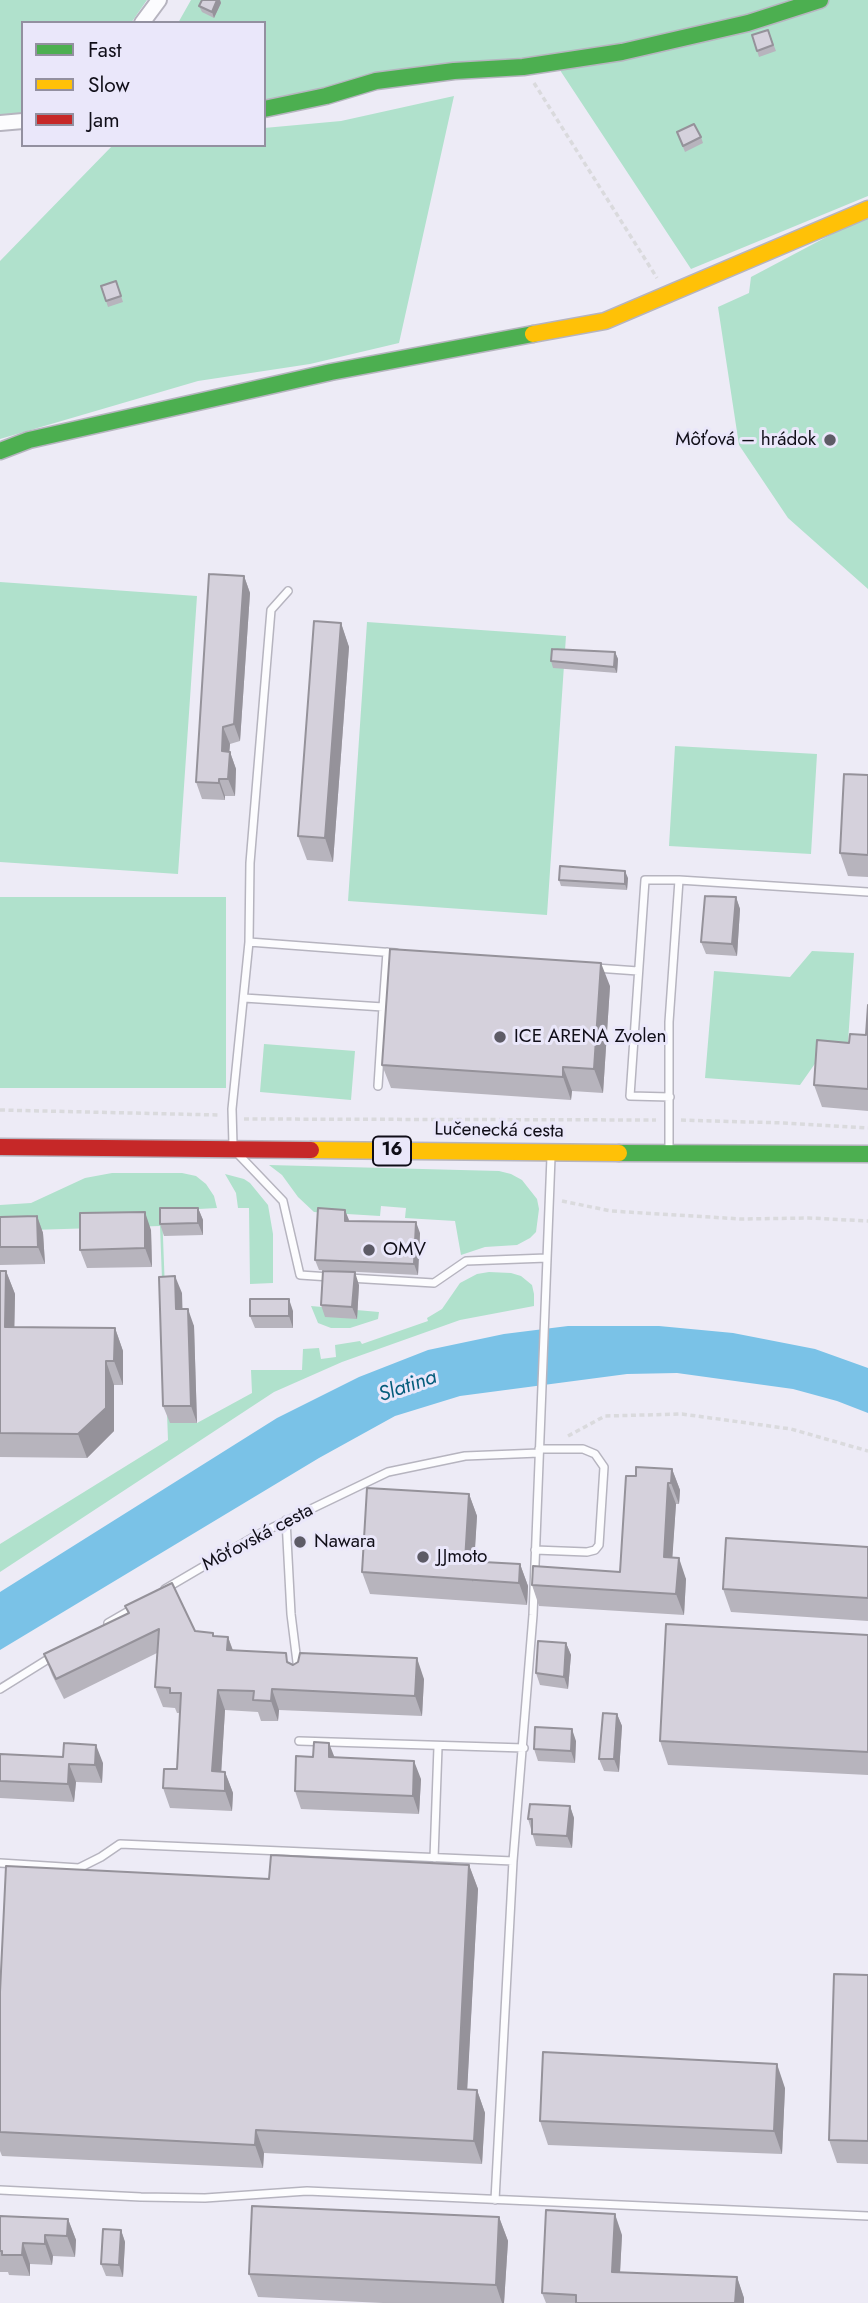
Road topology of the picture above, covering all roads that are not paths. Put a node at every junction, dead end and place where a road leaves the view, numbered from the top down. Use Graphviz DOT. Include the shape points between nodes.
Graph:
graph roads {
  1 [pos="159,0"];
  2 [pos="820,0"];
  3 [pos="143,21"];
  4 [pos="266,108"];
  5 [pos="21,121"];
  6 [pos="0,123"];
  7 [pos="868,209"];
  8 [pos="0,451"];
  9 [pos="288,591"];
  10 [pos="679,880"];
  11 [pos="868,892"];
  12 [pos="249,942"];
  13 [pos="387,952"];
  14 [pos="401,953"];
  15 [pos="582,967"];
  16 [pos="638,971"];
  17 [pos="244,998"];
  18 [pos="383,1007"];
  19 [pos="378,1086"];
  20 [pos="670,1097"];
  21 [pos="0,1147"];
  22 [pos="233,1149"];
  23 [pos="551,1153"];
  24 [pos="669,1154"];
  25 [pos="787,1154"];
  26 [pos="868,1154"];
  27 [pos="868,1168"];
  28 [pos="547,1258"];
  29 [pos="539,1451"];
  30 [pos="286,1520"];
  31 [pos="535,1550"];
  32 [pos="163,1591"];
  33 [pos="139,1605"];
  34 [pos="104,1626"];
  35 [pos="57,1654"];
  36 [pos="300,1679"];
  37 [pos="0,1689"];
  38 [pos="299,1741"];
  39 [pos="438,1746"];
  40 [pos="524,1748"];
  41 [pos="434,1857"];
  42 [pos="513,1861"];
  43 [pos="0,1863"];
  44 [pos="0,2190"];
  45 [pos="495,2200"];
  46 [pos="868,2216"];
  1 -- 3 [label="street"];
  2 -- 4 [label="street" via="747,23 622,52 387,80"];
  5 -- 6 [label="street"];
  7 -- 8 [label="street" via="605,321 331,372 29,440"];
  9 -- 12 [label="lane" via="271,610 250,863"];
  10 -- 11 [label="lane"];
  10 -- 16 [label="lane" via="645,880"];
  10 -- 20 [label="lane" via="669,1022"];
  12 -- 13 [label="lane"];
  12 -- 17 [label="lane"];
  13 -- 14 [label="lane"];
  13 -- 18 [label="lane"];
  15 -- 16 [label="lane"];
  16 -- 20 [label="lane" via="630,1096"];
  17 -- 18 [label="lane"];
  17 -- 22 [label="lane"];
  18 -- 19 [label="lane"];
  20 -- 24 [label="lane"];
  21 -- 22 [label="street, Lučenecká cesta / 16"];
  22 -- 23 [label="street, Lučenecká cesta / 16"];
  22 -- 28 [label="lane" via="283,1201 300,1275 435,1283 466,1261"];
  23 -- 24 [label="street, Lučenecká cesta / 16"];
  23 -- 28 [label="lane"];
  24 -- 25 [label="street, Lučenecká cesta / 16"];
  25 -- 26 [label="street, Lučenecká cesta / 16"];
  25 -- 27 [label="street, Lučenecká cesta / 16"];
  28 -- 29 [label="lane"];
  29 -- 30 [label="lane, Môťovská cesta" via="465,1456 388,1472"];
  29 -- 31 [label="lane"];
  29 -- 31 [label="lane, Môťovská cesta" via="583,1449 595,1454 604,1467 595,1550"];
  30 -- 32 [label="lane, Môťovská cesta"];
  30 -- 36 [label="lane"];
  31 -- 40 [label="lane"];
  33 -- 34 [label="lane"];
  35 -- 37 [label="lane"];
  38 -- 39 [label="lane"];
  39 -- 40 [label="lane"];
  39 -- 41 [label="lane"];
  40 -- 42 [label="lane"];
  41 -- 42 [label="lane"];
  41 -- 43 [label="lane" via="120,1844 79,1868"];
  42 -- 45 [label="lane"];
  44 -- 45 [label="lane" via="205,2198 307,2191"];
  45 -- 46 [label="lane"];
}
